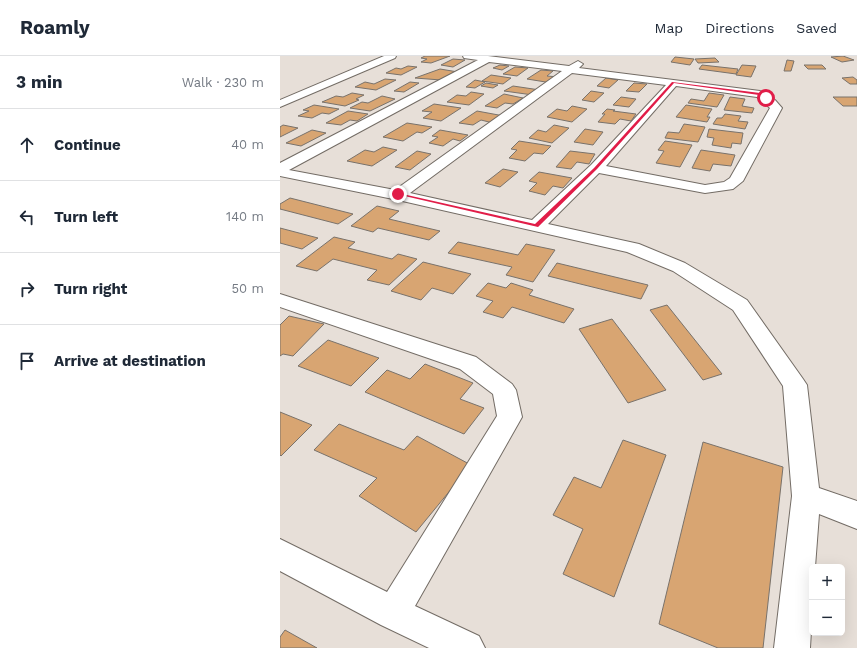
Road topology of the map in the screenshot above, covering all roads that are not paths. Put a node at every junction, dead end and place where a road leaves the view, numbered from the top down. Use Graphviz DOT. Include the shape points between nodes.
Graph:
graph roads {
  1 [pos="392,56"];
  2 [pos="467,56"];
  3 [pos="588,56"];
  4 [pos="487,59"];
  5 [pos="573,69"];
  6 [pos="674,82"];
  7 [pos="280,104"];
  8 [pos="596,168"];
  9 [pos="280,171"];
  10 [pos="398,194"];
  11 [pos="536,226"];
  12 [pos="280,300"];
  13 [pos="806,496"];
  14 [pos="857,515"];
  15 [pos="280,554"];
  16 [pos="393,613"];
  17 [pos="467,648"];
  18 [pos="792,648"];
  1 -- 7 [label="street"];
  2 -- 4 [label="street"];
  3 -- 5 [label="street"];
  4 -- 5 [label="street"];
  4 -- 9 [label="street"];
  5 -- 6 [label="street"];
  5 -- 10 [label="street"];
  6 -- 8 [label="street"];
  6 -- 8 [label="street" via="760,94 776,108 736,181 728,186 705,189"];
  8 -- 11 [label="street"];
  9 -- 10 [label="street"];
  10 -- 11 [label="street"];
  11 -- 13 [label="street" via="633,248 679,267 740,305 794,385"];
  12 -- 16 [label="street" via="468,363 504,390 510,417"];
  13 -- 14 [label="street"];
  13 -- 18 [label="street"];
  15 -- 16 [label="street"];
  16 -- 17 [label="street"];
}
